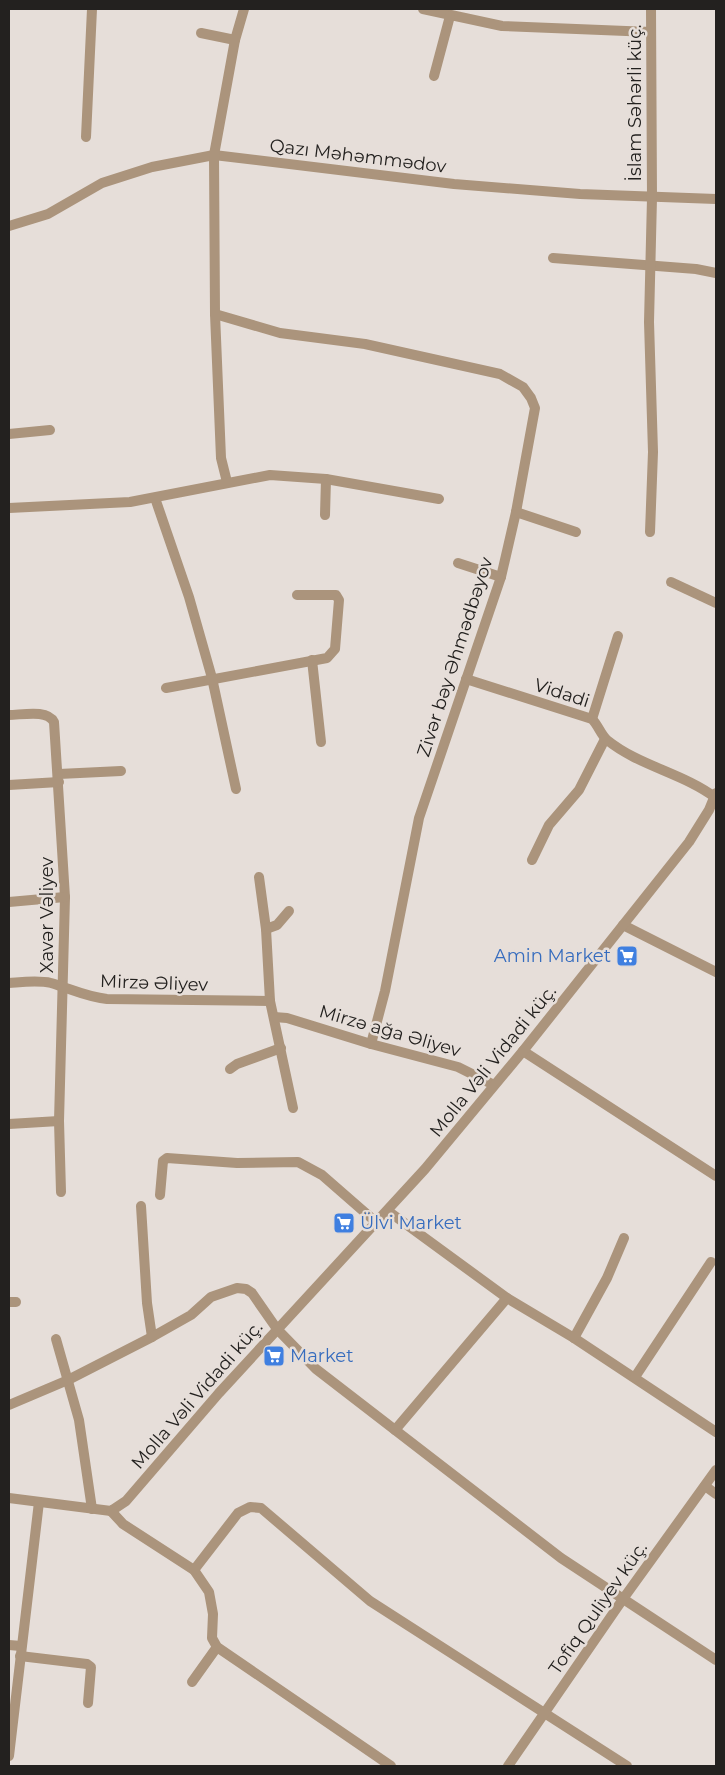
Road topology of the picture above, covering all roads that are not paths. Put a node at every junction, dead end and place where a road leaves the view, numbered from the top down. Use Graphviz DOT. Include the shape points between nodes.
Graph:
graph roads {
  1 [pos="92,9"];
  2 [pos="244,9"];
  3 [pos="423,9"];
  4 [pos="651,9"];
  5 [pos="450,16"];
  6 [pos="651,32"];
  7 [pos="201,33"];
  8 [pos="235,40"];
  9 [pos="434,76"];
  10 [pos="86,137"];
  11 [pos="214,155"];
  12 [pos="652,198"];
  13 [pos="716,199"];
  14 [pos="9,226"];
  15 [pos="553,258"];
  16 [pos="651,266"];
  17 [pos="716,273"];
  18 [pos="215,314"];
  19 [pos="50,430"];
  20 [pos="9,434"];
  21 [pos="326,479"];
  22 [pos="227,482"];
  23 [pos="155,498"];
  24 [pos="439,499"];
  25 [pos="9,508"];
  26 [pos="516,512"];
  27 [pos="324,515"];
  28 [pos="576,532"];
  29 [pos="650,532"];
  30 [pos="458,562"];
  31 [pos="501,577"];
  32 [pos="671,582"];
  33 [pos="297,595"];
  34 [pos="716,603"];
  35 [pos="618,636"];
  36 [pos="312,660"];
  37 [pos="212,678"];
  38 [pos="466,679"];
  39 [pos="166,688"];
  40 [pos="9,715"];
  41 [pos="592,719"];
  42 [pos="605,739"];
  43 [pos="321,742"];
  44 [pos="120,771"];
  45 [pos="59,778"];
  46 [pos="9,785"];
  47 [pos="236,789"];
  48 [pos="716,796"];
  49 [pos="532,860"];
  50 [pos="259,877"];
  51 [pos="64,897"];
  52 [pos="9,902"];
  53 [pos="289,911"];
  54 [pos="623,925"];
  55 [pos="266,930"];
  56 [pos="716,972"];
  57 [pos="9,983"];
  58 [pos="63,988"];
  59 [pos="270,1000"];
  60 [pos="274,1017"];
  61 [pos="371,1044"];
  62 [pos="281,1048"];
  63 [pos="523,1051"];
  64 [pos="230,1069"];
  65 [pos="494,1085"];
  66 [pos="293,1108"];
  67 [pos="59,1121"];
  68 [pos="9,1124"];
  69 [pos="716,1176"];
  70 [pos="61,1192"];
  71 [pos="160,1195"];
  72 [pos="141,1206"];
  73 [pos="388,1211"];
  74 [pos="377,1223"];
  75 [pos="624,1238"];
  76 [pos="711,1262"];
  77 [pos="507,1298"];
  78 [pos="277,1329"];
  79 [pos="152,1337"];
  80 [pos="56,1338"];
  81 [pos="574,1338"];
  82 [pos="635,1377"];
  83 [pos="68,1380"];
  84 [pos="9,1406"];
  85 [pos="395,1430"];
  86 [pos="716,1432"];
  87 [pos="716,1470"];
  88 [pos="705,1486"];
  89 [pos="716,1494"];
  90 [pos="9,1498"];
  91 [pos="39,1502"];
  92 [pos="92,1509"];
  93 [pos="111,1511"];
  94 [pos="194,1570"];
  95 [pos="623,1599"];
  96 [pos="9,1645"];
  97 [pos="218,1647"];
  98 [pos="21,1651"];
  99 [pos="716,1660"];
  100 [pos="192,1682"];
  101 [pos="88,1703"];
  102 [pos="545,1712"];
  103 [pos="9,1756"];
  104 [pos="391,1766"];
  105 [pos="508,1766"];
  106 [pos="627,1766"];
  1 -- 10 [label="street"];
  2 -- 8 [label="street"];
  3 -- 5 [label="street"];
  4 -- 6 [label="street, İslam Səhərli küç."];
  5 -- 6 [label="street" via="519,28"];
  5 -- 9 [label="street"];
  6 -- 12 [label="street, İslam Səhərli küç."];
  7 -- 8 [label="street"];
  8 -- 11 [label="street"];
  11 -- 12 [label="street, Qazı Məhəmmədov" via="454,184"];
  11 -- 14 [label="street, Qazı Məhəmmədov" via="152,167 102,183 48,214"];
  11 -- 18 [label="street"];
  12 -- 13 [label="street, Qazı Məhəmmədov"];
  12 -- 16 [label="street, İslam Səhərli küç."];
  15 -- 16 [label="street"];
  16 -- 17 [label="street"];
  16 -- 29 [label="street, İslam Səhərli küç." via="649,322 653,452"];
  18 -- 22 [label="street" via="221,458"];
  18 -- 26 [label="street, Zivər bəy Əhmədbəyov" via="280,333 366,344 512,378 527,393 535,408"];
  19 -- 20 [label="street"];
  21 -- 22 [label="street" via="270,475"];
  21 -- 24 [label="street"];
  21 -- 27 [label="street"];
  22 -- 23 [label="street"];
  23 -- 25 [label="street"];
  23 -- 37 [label="street" via="189,597"];
  26 -- 28 [label="street"];
  26 -- 31 [label="street, Zivər bəy Əhmədbəyov"];
  30 -- 31 [label="street"];
  31 -- 38 [label="street, Zivər bəy Əhmədbəyov"];
  32 -- 34 [label="street"];
  33 -- 36 [label="street" via="330,594 339,600 335,649 327,658"];
  35 -- 41 [label="street"];
  36 -- 37 [label="street"];
  36 -- 43 [label="street"];
  37 -- 39 [label="street"];
  37 -- 47 [label="street"];
  38 -- 41 [label="street, Vidadi"];
  38 -- 61 [label="street, Zivər bəy Əhmədbəyov" via="419,818 385,991"];
  40 -- 45 [label="street, Xavər Vəliyev" via="52,717"];
  41 -- 42 [label="street, Vidadi"];
  42 -- 48 [label="street, Vidadi"];
  42 -- 49 [label="street" via="579,790 549,825"];
  44 -- 45 [label="street"];
  45 -- 46 [label="street"];
  45 -- 51 [label="street, Xavər Vəliyev"];
  48 -- 54 [label="street, Molla Vəli Vidadi küç." via="689,842"];
  50 -- 55 [label="street"];
  51 -- 52 [label="street"];
  51 -- 58 [label="street, Xavər Vəliyev"];
  53 -- 55 [label="street" via="277,925"];
  54 -- 56 [label="street"];
  54 -- 63 [label="street, Molla Vəli Vidadi küç."];
  55 -- 59 [label="street"];
  57 -- 58 [label="street, Mirzə Əliyev" via="39,981"];
  58 -- 59 [label="street, Mirzə Əliyev" via="93,998 140,1001"];
  58 -- 67 [label="street, Xavər Vəliyev"];
  59 -- 60 [label="street"];
  60 -- 61 [label="street, Mirzə ağa Əliyev" via="287,1018"];
  60 -- 62 [label="street"];
  61 -- 65 [label="street, Mirzə ağa Əliyev" via="458,1067"];
  62 -- 64 [label="street"];
  62 -- 66 [label="street"];
  63 -- 65 [label="street, Molla Vəli Vidadi küç."];
  63 -- 69 [label="street"];
  65 -- 73 [label="street, Molla Vəli Vidadi küç."];
  67 -- 68 [label="street"];
  67 -- 70 [label="street, Xavər Vəliyev"];
  71 -- 74 [label="street" via="163,1161 167,1158 237,1163 298,1162 322,1175"];
  72 -- 79 [label="street"];
  73 -- 74 [label="street, Molla Vəli Vidadi küç."];
  73 -- 77 [label="street"];
  74 -- 78 [label="street, Molla Vəli Vidadi küç."];
  75 -- 81 [label="street" via="593,1306"];
  76 -- 82 [label="street"];
  77 -- 81 [label="street"];
  77 -- 85 [label="street"];
  78 -- 79 [label="street" via="252,1293 237,1288 211,1297 191,1315"];
  78 -- 85 [label="street" via="316,1369"];
  78 -- 93 [label="street, Molla Vəli Vidadi küç." via="126,1501"];
  79 -- 83 [label="street"];
  80 -- 83 [label="street"];
  81 -- 82 [label="street"];
  82 -- 86 [label="street"];
  83 -- 84 [label="street"];
  83 -- 92 [label="street" via="78,1420"];
  85 -- 95 [label="street" via="561,1558"];
  87 -- 88 [label="street, Tofiq Quliyev küç."];
  88 -- 89 [label="street"];
  88 -- 95 [label="street, Tofiq Quliyev küç."];
  90 -- 91 [label="street"];
  91 -- 92 [label="street"];
  91 -- 98 [label="street"];
  92 -- 93 [label="street"];
  93 -- 94 [label="street" via="123,1524"];
  94 -- 97 [label="street" via="209,1592 213,1614 212,1638"];
  94 -- 102 [label="street" via="238,1513 250,1507 261,1508 370,1601"];
  95 -- 99 [label="street"];
  95 -- 102 [label="street, Tofiq Quliyev küç."];
  96 -- 98 [label="street"];
  97 -- 100 [label="street"];
  97 -- 104 [label="street"];
  98 -- 101 [label="street" via="91,1667"];
  98 -- 103 [label="street"];
  102 -- 105 [label="street, Tofiq Quliyev küç."];
  102 -- 106 [label="street"];
}
